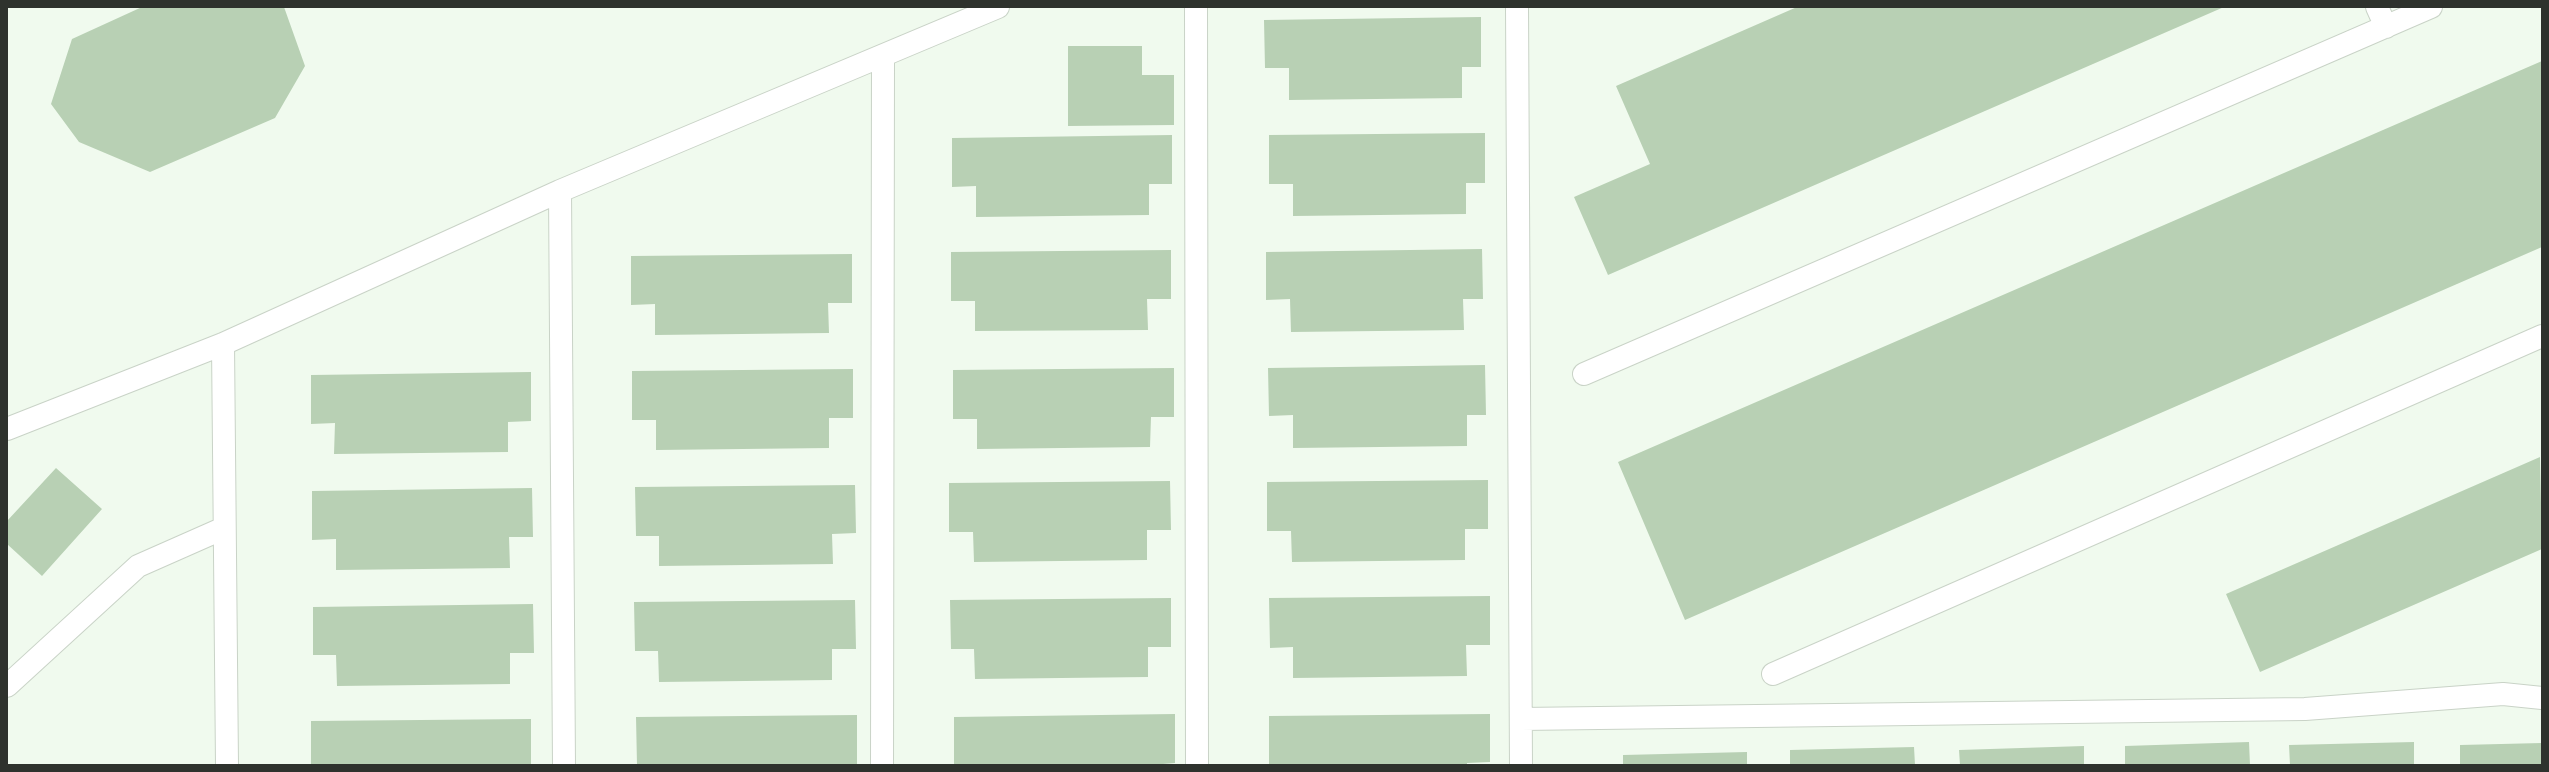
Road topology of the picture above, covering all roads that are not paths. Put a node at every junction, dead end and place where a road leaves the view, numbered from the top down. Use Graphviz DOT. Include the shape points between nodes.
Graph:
graph roads {
  1 [pos="998,7"];
  2 [pos="1196,7"];
  3 [pos="1517,7"];
  4 [pos="2377,7"];
  5 [pos="2431,7"];
  6 [pos="2386,27"];
  7 [pos="883,57"];
  8 [pos="560,191"];
  9 [pos="2542,336"];
  10 [pos="223,344"];
  11 [pos="1584,374"];
  12 [pos="7,429"];
  13 [pos="224,528"];
  14 [pos="1773,674"];
  15 [pos="7,686"];
  16 [pos="2542,698"];
  17 [pos="1521,719"];
  18 [pos="227,765"];
  19 [pos="564,765"];
  20 [pos="882,765"];
  21 [pos="1197,765"];
  22 [pos="1521,765"];
  1 -- 7 [label="street"];
  2 -- 21 [label="street"];
  3 -- 17 [label="street"];
  4 -- 6 [label="street"];
  5 -- 6 [label="street"];
  6 -- 11 [label="street"];
  7 -- 8 [label="street"];
  7 -- 20 [label="street"];
  8 -- 10 [label="street"];
  8 -- 19 [label="street"];
  9 -- 14 [label="street"];
  10 -- 12 [label="street"];
  10 -- 13 [label="street"];
  13 -- 15 [label="street" via="138,566"];
  13 -- 18 [label="street"];
  16 -- 17 [label="street" via="2503,694 2305,710"];
  17 -- 22 [label="street"];
}
